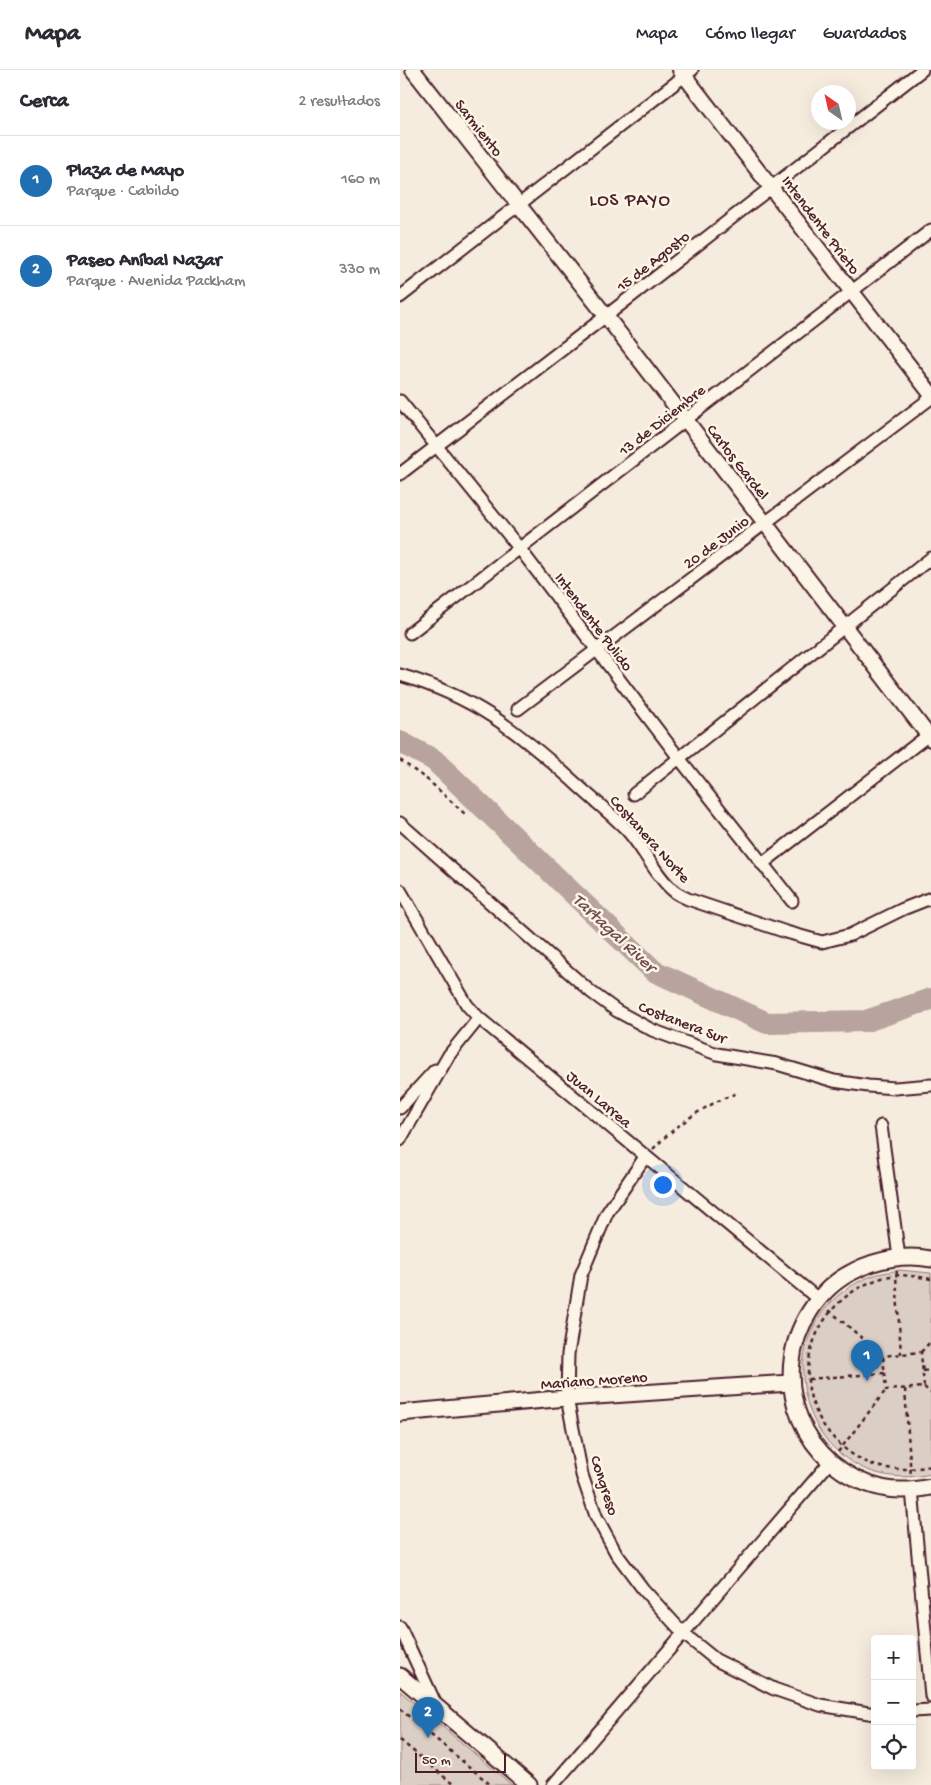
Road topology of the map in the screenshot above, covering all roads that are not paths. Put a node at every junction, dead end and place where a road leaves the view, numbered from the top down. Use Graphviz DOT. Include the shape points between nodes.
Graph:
graph roads {
  1 [pos="413,70"];
  2 [pos="922,70"];
  3 [pos="686,72"];
  4 [pos="772,187"];
  5 [pos="519,205"];
  6 [pos="931,230"];
  7 [pos="852,292"];
  8 [pos="400,297"];
  9 [pos="606,316"];
  10 [pos="931,394"];
  11 [pos="931,398"];
  12 [pos="400,401"];
  13 [pos="686,420"];
  14 [pos="436,447"];
  15 [pos="400,474"];
  16 [pos="766,523"];
  17 [pos="520,550"];
  18 [pos="931,558"];
  19 [pos="846,626"];
  20 [pos="410,633"];
  21 [pos="598,651"];
  22 [pos="400,676"];
  23 [pos="518,709"];
  24 [pos="930,735"];
  25 [pos="679,758"];
  26 [pos="634,794"];
  27 [pos="400,823"];
  28 [pos="762,864"];
  29 [pos="931,898"];
  30 [pos="402,899"];
  31 [pos="792,901"];
  32 [pos="479,1018"];
  33 [pos="449,1054"];
  34 [pos="931,1085"];
  35 [pos="400,1108"];
  36 [pos="881,1126"];
  37 [pos="400,1140"];
  38 [pos="645,1157"];
  39 [pos="899,1257"];
  40 [pos="931,1259"];
  41 [pos="818,1299"];
  42 [pos="790,1383"];
  43 [pos="567,1398"];
  44 [pos="400,1413"];
  45 [pos="830,1462"];
  46 [pos="931,1487"];
  47 [pos="912,1490"];
  48 [pos="400,1627"];
  49 [pos="684,1634"];
  50 [pos="400,1676"];
  51 [pos="931,1696"];
  52 [pos="436,1706"];
  53 [pos="931,1710"];
  54 [pos="916,1711"];
  55 [pos="871,1713"];
  56 [pos="529,1785"];
  57 [pos="553,1785"];
  1 -- 5 [label="street, Sarmiento"];
  2 -- 4 [label="street, 15 de Agosto"];
  3 -- 4 [label="street, Intendente Prieto"];
  3 -- 5 [label="street"];
  4 -- 7 [label="street, Intendente Prieto"];
  4 -- 9 [label="street, 15 de Agosto"];
  5 -- 8 [label="street"];
  5 -- 9 [label="street, Carlos Gardel"];
  6 -- 7 [label="street, 13 de Diciembre"];
  7 -- 10 [label="street, Intendente Prieto"];
  7 -- 13 [label="street, 13 de Diciembre"];
  9 -- 13 [label="street, Carlos Gardel"];
  9 -- 14 [label="street, 15 de Agosto"];
  11 -- 16 [label="street, 20 de Junio"];
  12 -- 14 [label="street, Intendente Pulido"];
  13 -- 16 [label="street, Carlos Gardel"];
  13 -- 17 [label="street, 13 de Diciembre"];
  14 -- 15 [label="street, 15 de Agosto"];
  14 -- 17 [label="street, Intendente Pulido"];
  16 -- 19 [label="street, Carlos Gardel"];
  16 -- 21 [label="street, 20 de Junio"];
  17 -- 20 [label="street, 13 de Diciembre"];
  17 -- 21 [label="street, Intendente Pulido"];
  18 -- 19 [label="street"];
  19 -- 24 [label="street, Carlos Gardel"];
  19 -- 25 [label="street"];
  21 -- 23 [label="street, 20 de Junio"];
  21 -- 25 [label="street, Intendente Pulido"];
  22 -- 29 [label="street, Costanera Norte" via="444,690 477,706 533,745 626,830 666,882 688,899 822,942 850,936"];
  24 -- 28 [label="street"];
  25 -- 26 [label="street"];
  25 -- 28 [label="street, Intendente Pulido"];
  27 -- 34 [label="street, Costanera Sur" via="590,992 652,1030 717,1054 777,1064 834,1081 894,1088"];
  28 -- 31 [label="street, Intendente Pulido"];
  30 -- 32 [label="street, Juan Larrea" via="467,1005"];
  32 -- 33 [label="street"];
  32 -- 38 [label="street, Juan Larrea"];
  33 -- 35 [label="street"];
  33 -- 37 [label="street"];
  36 -- 39 [label="street"];
  38 -- 41 [label="street, Juan Larrea"];
  38 -- 43 [label="street, Congreso" via="607,1212 581,1275 568,1354"];
  39 -- 40 [label="main road"];
  39 -- 41 [label="main road" via="868,1263 854,1270"];
  41 -- 42 [label="main road" via="801,1324 792,1353"];
  42 -- 43 [label="main road, Mariano Moreno"];
  42 -- 45 [label="main road" via="796,1412 810,1440"];
  43 -- 44 [label="main road, Mariano Moreno"];
  43 -- 49 [label="street, Congreso" via="582,1475 596,1516 616,1553"];
  45 -- 47 [label="main road" via="864,1482 882,1488"];
  45 -- 49 [label="street"];
  46 -- 47 [label="main road"];
  47 -- 51 [label="street"];
  48 -- 52 [label="street"];
  49 -- 55 [label="street, Congreso" via="716,1660 774,1689 820,1706"];
  49 -- 57 [label="street"];
  50 -- 52 [label="main road"];
  52 -- 56 [label="main road"];
  53 -- 54 [label="street"];
}
